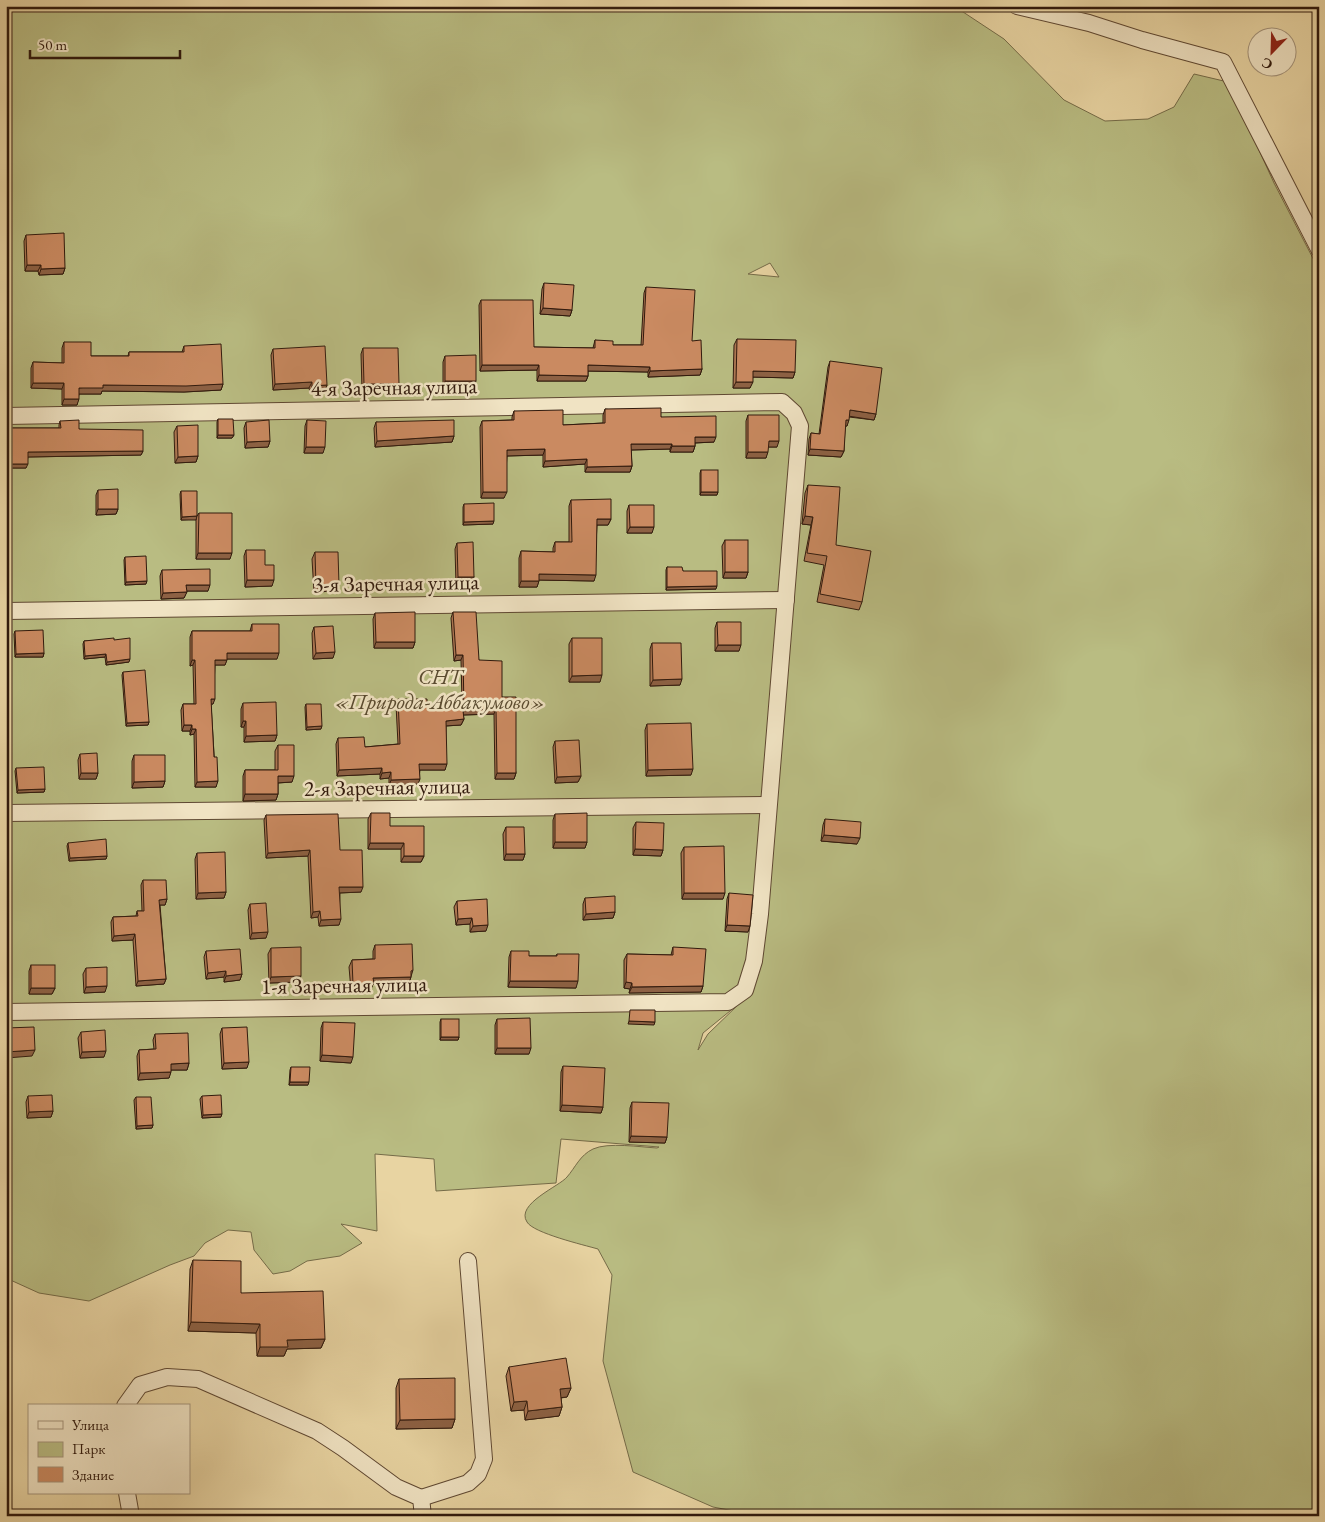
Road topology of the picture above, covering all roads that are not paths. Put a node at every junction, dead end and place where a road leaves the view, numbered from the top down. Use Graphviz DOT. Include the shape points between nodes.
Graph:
graph roads {
  1 [pos="1017,6"];
  2 [pos="1319,249"];
  3 [pos="782,402"];
  4 [pos="6,416"];
  5 [pos="786,600"];
  6 [pos="6,611"];
  7 [pos="768,805"];
  8 [pos="6,813"];
  9 [pos="6,1012"];
  10 [pos="468,1261"];
  11 [pos="126,1404"];
  12 [pos="127,1494"];
  13 [pos="421,1498"];
  14 [pos="131,1516"];
  15 [pos="423,1516"];
  1 -- 2 [label="street" via="1223,62"];
  3 -- 4 [label="street, 4-я Заречная улица"];
  3 -- 5 [label="street, 1-я Заречная улица" via="794,413 800,426"];
  5 -- 6 [label="street, 3-я Заречная улица"];
  5 -- 7 [label="street, 1-я Заречная улица"];
  7 -- 8 [label="street, 2-я Заречная улица"];
  7 -- 9 [label="street, 1-я Заречная улица" via="755,952 745,990 728,1002"];
  10 -- 13 [label="street" via="484,1458 478,1474 468,1482"];
  11 -- 13 [label="street" via="140,1385 167,1377 198,1379 317,1431 396,1487"];
  12 -- 14 [label="street"];
  13 -- 15 [label="street"];
}
